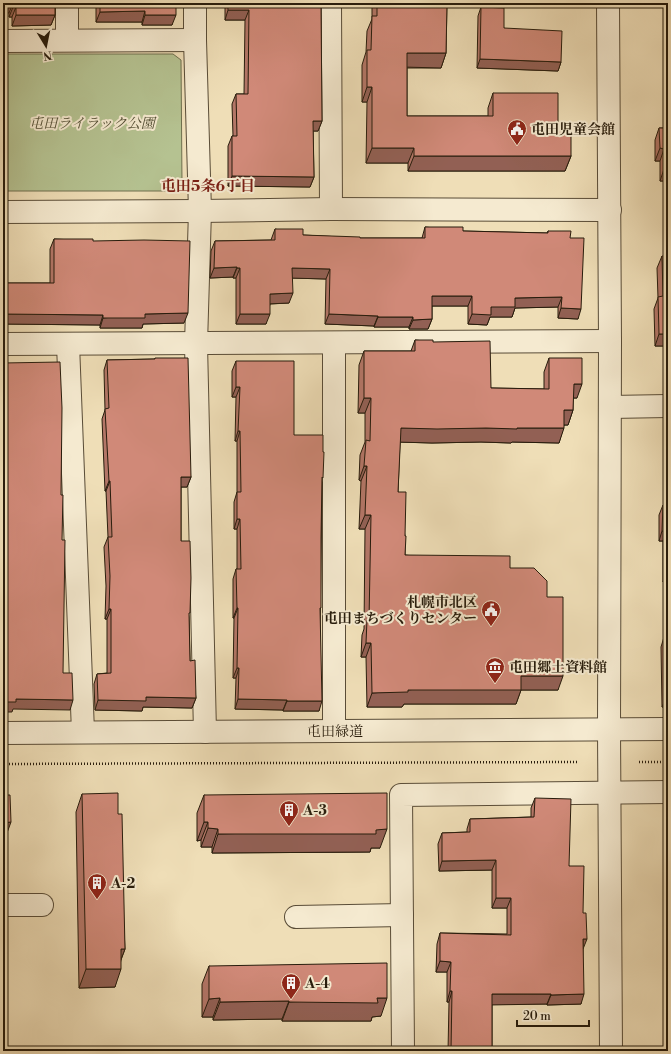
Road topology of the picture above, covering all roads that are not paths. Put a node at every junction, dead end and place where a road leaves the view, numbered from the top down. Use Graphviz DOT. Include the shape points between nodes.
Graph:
graph roads {
  1 [pos="67,3"];
  2 [pos="195,3"];
  3 [pos="330,3"];
  4 [pos="608,3"];
  5 [pos="67,40"];
  6 [pos="195,40"];
  7 [pos="3,41"];
  8 [pos="331,209"];
  9 [pos="610,210"];
  10 [pos="200,211"];
  11 [pos="3,212"];
  12 [pos="610,341"];
  13 [pos="334,343"];
  14 [pos="3,344"];
  15 [pos="68,344"];
  16 [pos="196,344"];
  17 [pos="668,406"];
  18 [pos="610,407"];
  19 [pos="668,729"];
  20 [pos="334,730"];
  21 [pos="609,730"];
  22 [pos="83,732"];
  23 [pos="205,732"];
  24 [pos="3,733"];
  25 [pos="610,792"];
  26 [pos="668,792"];
  27 [pos="42,904"];
  28 [pos="3,905"];
  29 [pos="402,915"];
  30 [pos="296,917"];
  31 [pos="403,1051"];
  32 [pos="612,1051"];
  1 -- 5 [label="street"];
  2 -- 6 [label="street"];
  3 -- 8 [label="street"];
  4 -- 9 [label="street"];
  5 -- 6 [label="street"];
  5 -- 7 [label="street"];
  6 -- 10 [label="street"];
  8 -- 9 [label="street"];
  8 -- 10 [label="street"];
  9 -- 12 [label="street"];
  10 -- 11 [label="street"];
  10 -- 16 [label="street"];
  12 -- 13 [label="street"];
  12 -- 18 [label="street"];
  13 -- 16 [label="street"];
  13 -- 20 [label="street"];
  14 -- 15 [label="street"];
  15 -- 16 [label="street"];
  15 -- 22 [label="street"];
  16 -- 23 [label="street"];
  17 -- 18 [label="street"];
  18 -- 21 [label="street"];
  19 -- 21 [label="street, 屯田緑道"];
  20 -- 21 [label="street, 屯田緑道"];
  20 -- 23 [label="street, 屯田緑道"];
  21 -- 25 [label="street"];
  22 -- 23 [label="street, 屯田緑道"];
  22 -- 24 [label="street, 屯田緑道"];
  25 -- 26 [label="street"];
  25 -- 29 [label="street" via="400,795"];
  25 -- 32 [label="street"];
  27 -- 28 [label="street"];
  29 -- 30 [label="street"];
  29 -- 31 [label="street"];
}
